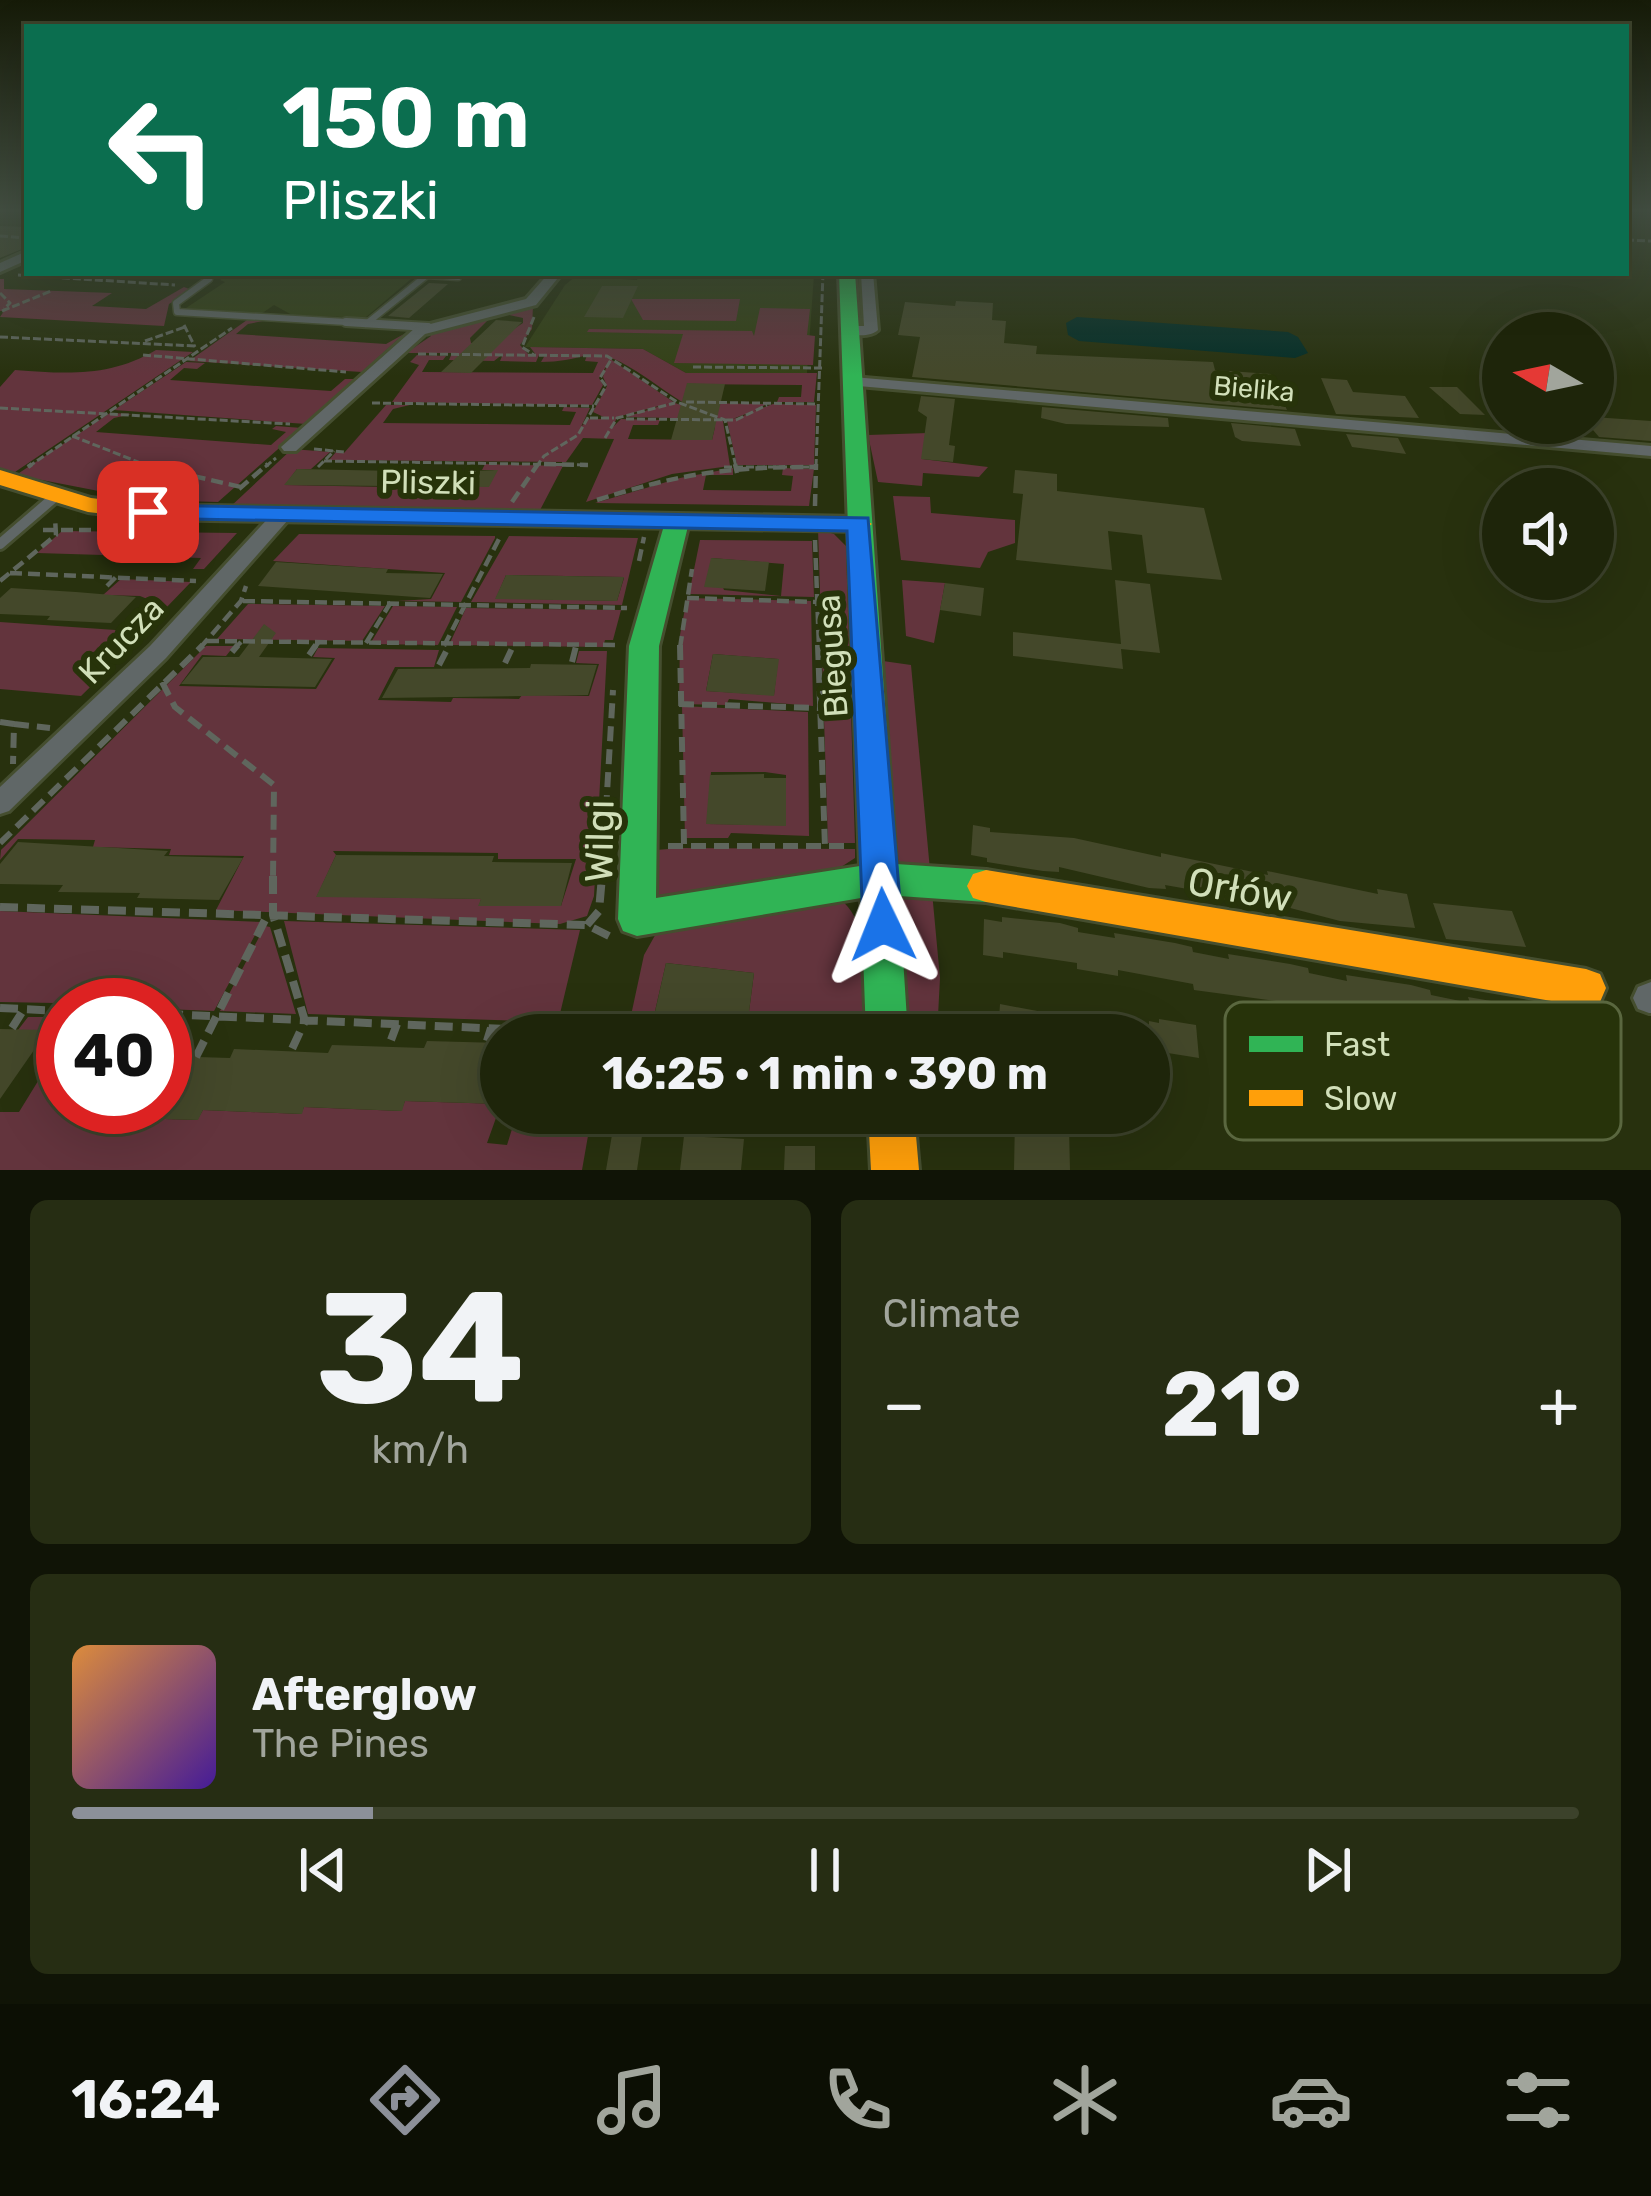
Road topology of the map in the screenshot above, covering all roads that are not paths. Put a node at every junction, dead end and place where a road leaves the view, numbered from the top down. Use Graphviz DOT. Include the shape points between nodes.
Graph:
graph roads {
  1 [pos="426,276"];
  2 [pos="442,276"];
  3 [pos="553,276"];
  4 [pos="847,276"];
  5 [pos="867,276"];
  6 [pos="458,277"];
  7 [pos="209,279"];
  8 [pos="366,323"];
  9 [pos="428,327"];
  10 [pos="850,330"];
  11 [pos="853,382"];
  12 [pos="1482,436"];
  13 [pos="1576,444"];
  14 [pos="290,447"];
  15 [pos="1651,451"];
  16 [pos="8,476"];
  17 [pos="54,503"];
  18 [pos="280,516"];
  19 [pos="676,522"];
  20 [pos="860,524"];
  21 [pos="0,544"];
  22 [pos="0,803"];
  23 [pos="881,877"];
  24 [pos="1586,988"];
  25 [pos="886,1014"];
  26 [pos="892,1134"];
  27 [pos="895,1170"];
  1 -- 8 [label="lane"];
  2 -- 6 [label="lane"];
  3 -- 9 [label="street" via="531,302"];
  4 -- 10 [label="street, Biegusa"];
  5 -- 10 [label="street" via="871,330"];
  7 -- 8 [label="lane" via="176,303 177,312"];
  8 -- 9 [label="lane"];
  9 -- 14 [label="street"];
  10 -- 11 [label="street, Biegusa"];
  11 -- 12 [label="street, Bielika"];
  11 -- 20 [label="street, Biegusa"];
  13 -- 15 [label="street, Bielika"];
  16 -- 17 [label="street, Pliszki"];
  17 -- 18 [label="street, Pliszki"];
  17 -- 21 [label="lane"];
  18 -- 19 [label="street, Pliszki"];
  18 -- 22 [label="street, Krucza" via="158,652"];
  19 -- 20 [label="street, Pliszki"];
  19 -- 23 [label="street, Wilgi" via="644,646 629,930"];
  20 -- 23 [label="street, Biegusa"];
  23 -- 24 [label="street, Orłów" via="931,877"];
  23 -- 25 [label="street, Biegusa"];
  26 -- 27 [label="street"];
}
